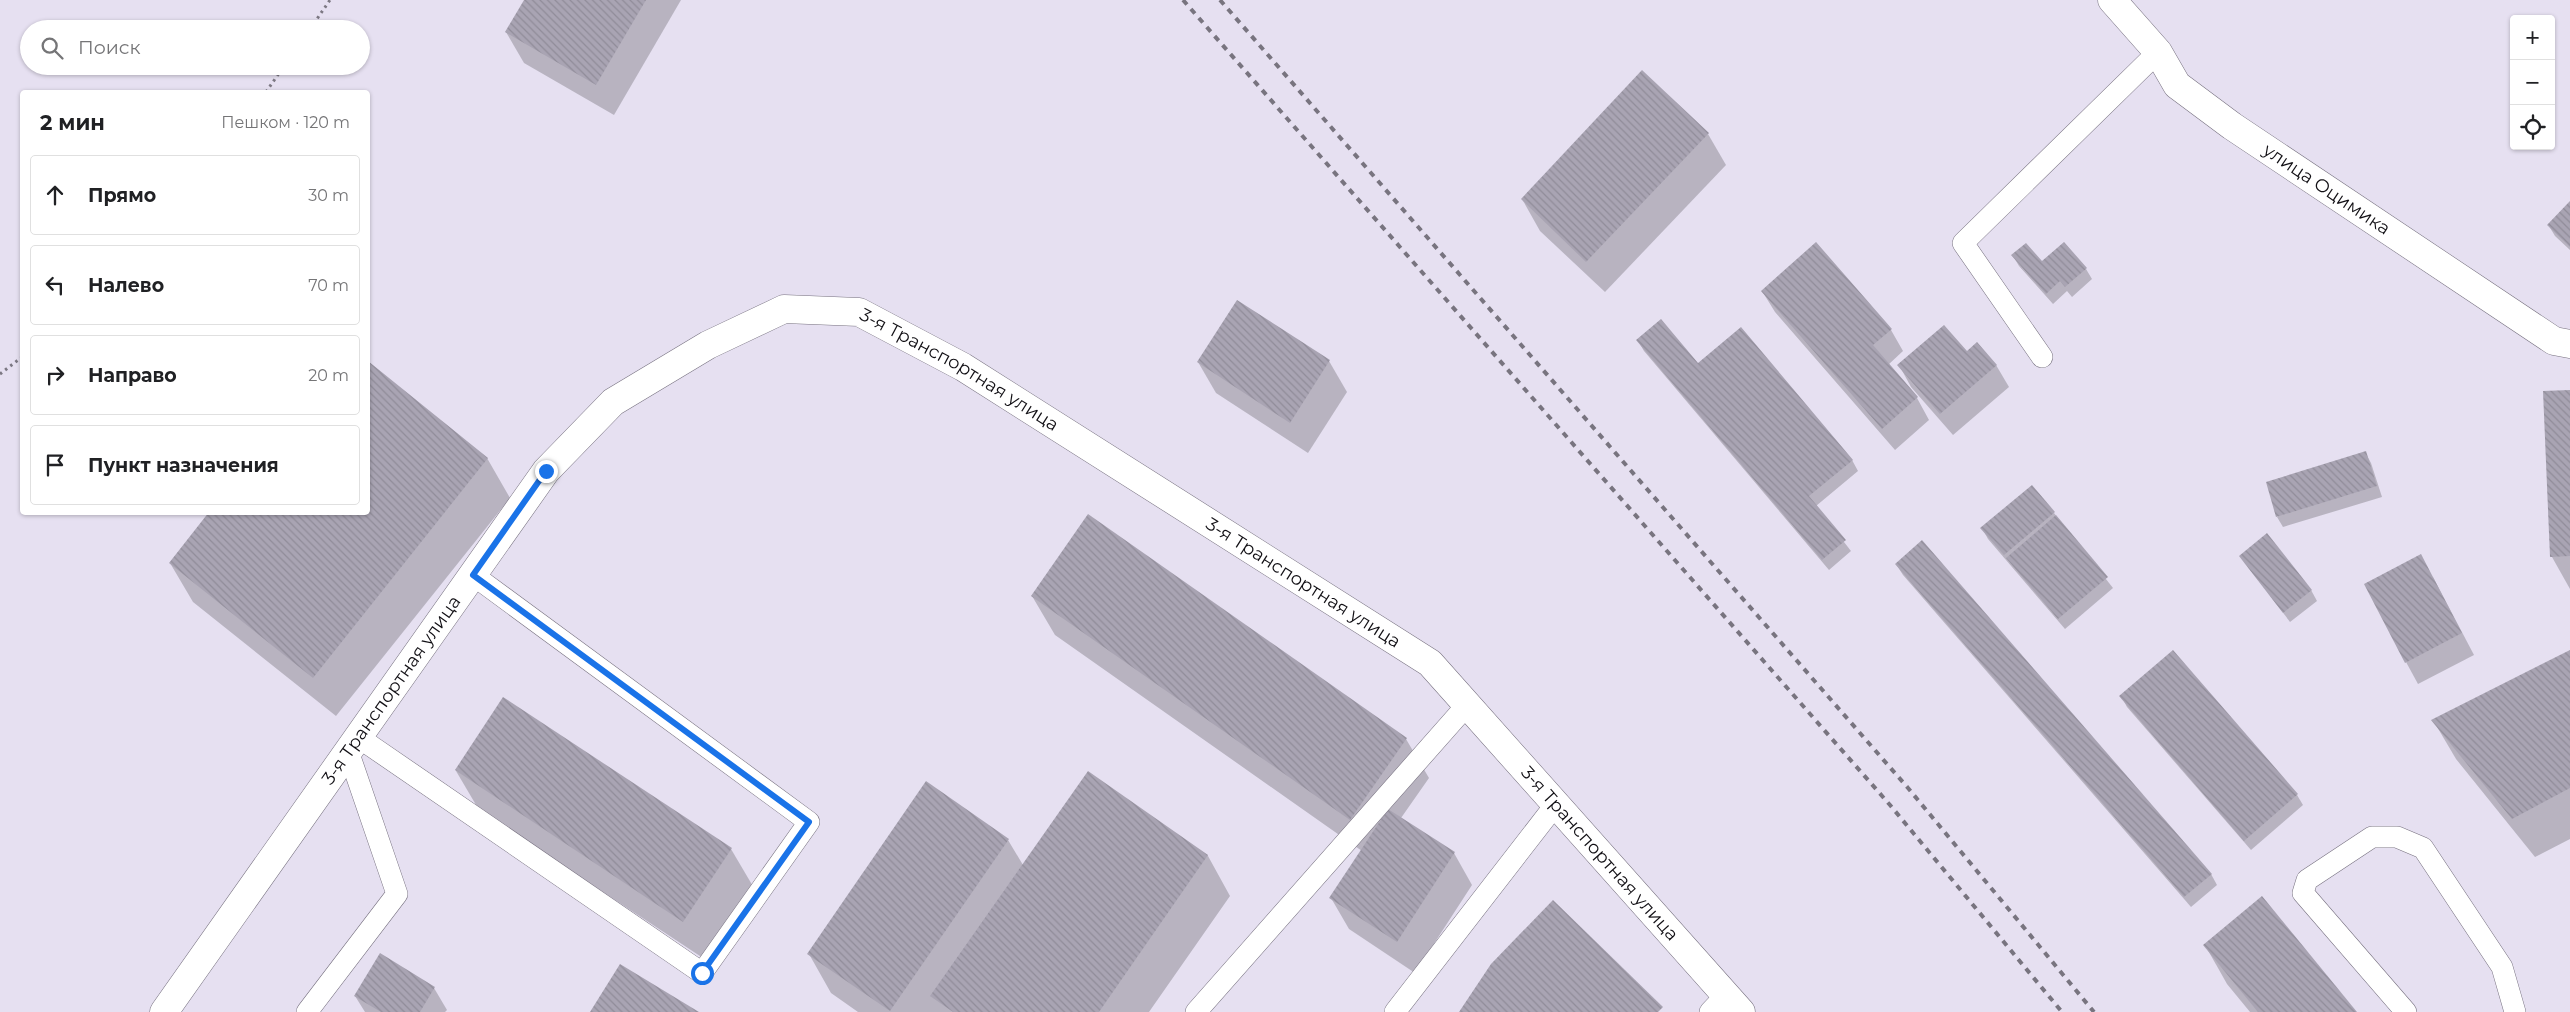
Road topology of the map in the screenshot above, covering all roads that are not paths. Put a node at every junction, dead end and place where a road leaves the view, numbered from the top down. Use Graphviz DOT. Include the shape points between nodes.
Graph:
graph roads {
  1 [pos="2112,0"];
  2 [pos="2158,52"];
  3 [pos="2570,344"];
  4 [pos="2042,357"];
  5 [pos="473,575"];
  6 [pos="1468,705"];
  7 [pos="353,744"];
  8 [pos="1556,804"];
  9 [pos="1726,1006"];
  10 [pos="164,1012"];
  11 [pos="307,1012"];
  12 [pos="1196,1012"];
  13 [pos="1395,1012"];
  14 [pos="2406,1012"];
  15 [pos="2515,1012"];
  1 -- 2 [label="street, улица Оцимика"];
  2 -- 3 [label="street, улица Оцимика" via="2177,85 2232,126 2554,341"];
  2 -- 4 [label="lane" via="1963,243"];
  5 -- 6 [label="street, 3-я Транспортная улица" via="546,471 613,402 708,346 784,309 859,312 963,367 1430,663"];
  5 -- 7 [label="street, 3-я Транспортная улица"];
  5 -- 7 [label="lane" via="809,822 702,973"];
  6 -- 8 [label="street, 3-я Транспортная улица"];
  6 -- 12 [label="lane"];
  7 -- 10 [label="street, 3-я Транспортная улица"];
  7 -- 11 [label="lane" via="397,894"];
  8 -- 9 [label="street, 3-я Транспортная улица"];
  8 -- 13 [label="lane"];
  14 -- 15 [label="lane" via="2303,892 2307,880 2372,837 2397,837 2423,848 2502,967"];
}
